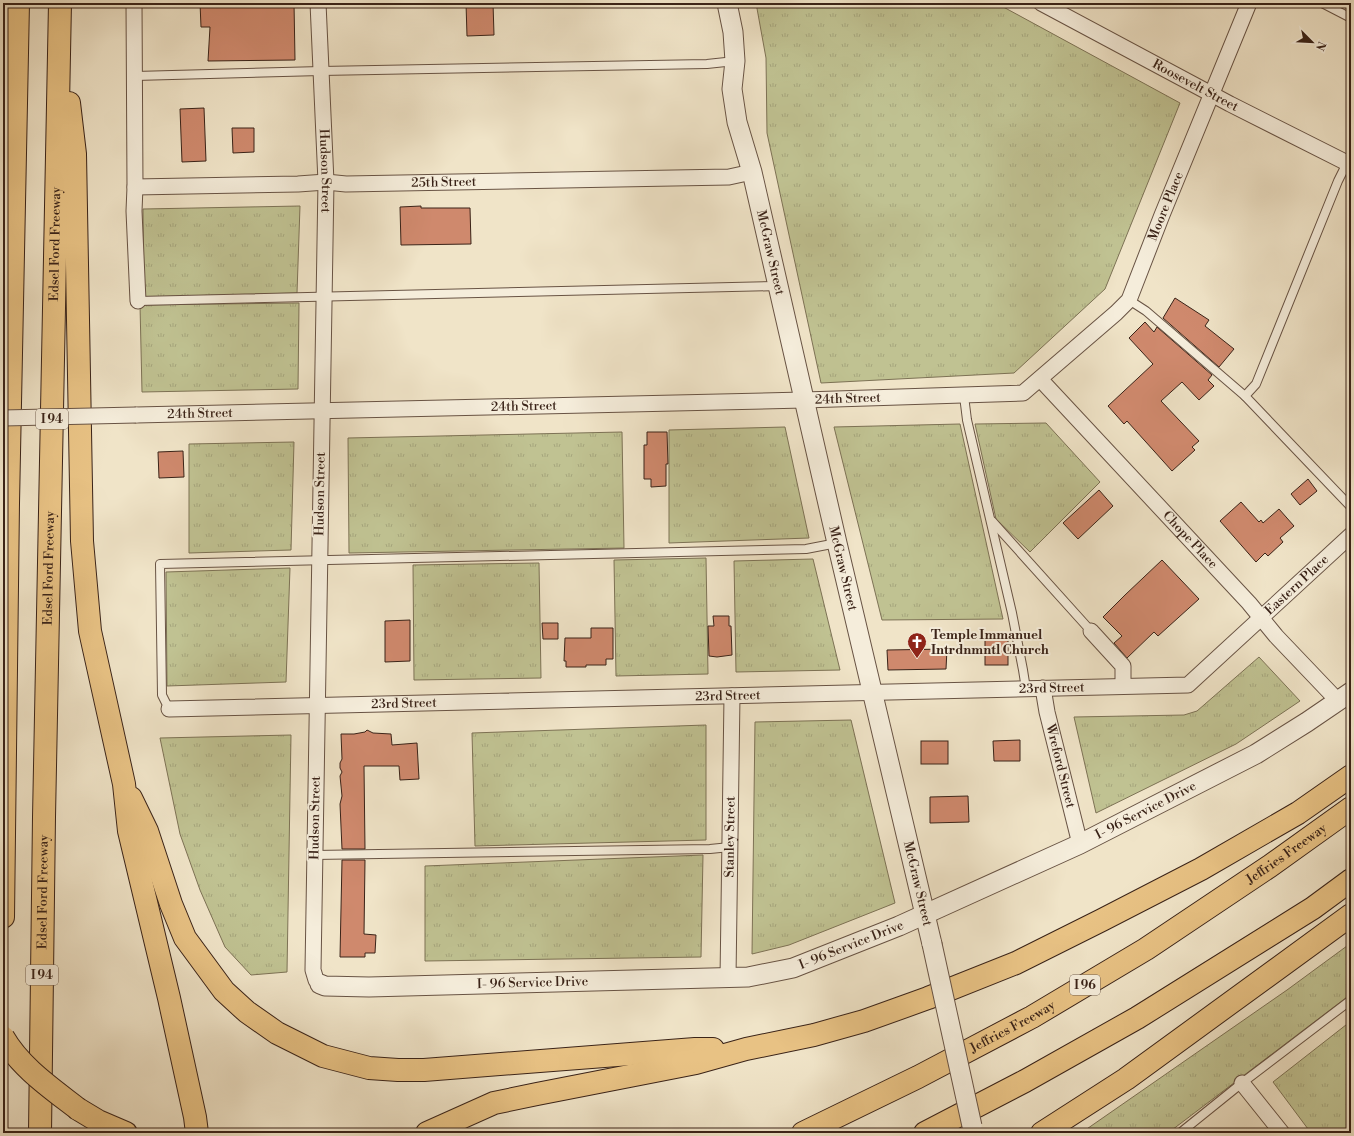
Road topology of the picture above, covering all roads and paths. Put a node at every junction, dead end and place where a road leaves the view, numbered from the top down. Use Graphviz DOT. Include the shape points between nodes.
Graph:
graph roads {
  1 [pos="17,3"];
  2 [pos="134,3"];
  3 [pos="318,3"];
  4 [pos="727,3"];
  5 [pos="1041,3"];
  6 [pos="1249,3"];
  7 [pos="1322,3"];
  8 [pos="60,12"];
  9 [pos="1351,18"];
  10 [pos="3,35"];
  11 [pos="735,61"];
  12 [pos="321,71"];
  13 [pos="135,76"];
  14 [pos="1211,93"];
  15 [pos="1349,164"];
  16 [pos="752,172"];
  17 [pos="326,182"];
  18 [pos="135,187"];
  19 [pos="778,286"];
  20 [pos="324,297"];
  21 [pos="1129,300"];
  22 [pos="138,301"];
  23 [pos="1040,379"];
  24 [pos="964,396"];
  25 [pos="1245,396"];
  26 [pos="804,400"];
  27 [pos="322,411"];
  28 [pos="3,418"];
  29 [pos="1351,507"];
  30 [pos="991,520"];
  31 [pos="1351,535"];
  32 [pos="837,543"];
  33 [pos="319,561"];
  34 [pos="1261,618"];
  35 [pos="1090,630"];
  36 [pos="1123,686"];
  37 [pos="1043,688"];
  38 [pos="1026,689"];
  39 [pos="873,693"];
  40 [pos="732,696"];
  41 [pos="1345,697"];
  42 [pos="317,706"];
  43 [pos="169,709"];
  44 [pos="1351,776"];
  45 [pos="124,784"];
  46 [pos="1351,808"];
  47 [pos="1080,844"];
  48 [pos="730,848"];
  49 [pos="314,855"];
  50 [pos="1351,880"];
  51 [pos="925,914"];
  52 [pos="1351,916"];
  53 [pos="3,917"];
  54 [pos="728,978"];
  55 [pos="320,984"];
  56 [pos="1351,1000"];
  57 [pos="3,1037"];
  58 [pos="746,1049"];
  59 [pos="1242,1083"];
  60 [pos="196,1125"];
  61 [pos="40,1133"];
  62 [pos="126,1133"];
  63 [pos="427,1133"];
  64 [pos="803,1133"];
  65 [pos="925,1133"];
  66 [pos="974,1133"];
  67 [pos="1042,1133"];
  68 [pos="1180,1133"];
  69 [pos="1282,1133"];
  1 -- 10 [label="highway"];
  1 -- 53 [label="highway"];
  2 -- 13 [label="street"];
  3 -- 12 [label="street, Hudson Street"];
  4 -- 11 [label="street, McGraw Street"];
  5 -- 14 [label="street, Roosevelt Street"];
  6 -- 14 [label="street, Moore Place"];
  7 -- 9 [label="lane"];
  8 -- 45 [label="highway" via="75,154 79,437 86,594 90,631"];
  8 -- 61 [label="highway, Edsel Ford Freeway / I 94"];
  11 -- 12 [label="lane" via="706,64"];
  11 -- 16 [label="street, McGraw Street" via="732,89 737,122"];
  12 -- 13 [label="lane"];
  12 -- 17 [label="street, Hudson Street"];
  13 -- 18 [label="street"];
  14 -- 15 [label="street, Roosevelt Street"];
  14 -- 21 [label="street, Moore Place"];
  15 -- 25 [label="lane" via="1335,188 1256,384"];
  16 -- 17 [label="street, 25th Street" via="722,177 354,184"];
  16 -- 19 [label="street, McGraw Street"];
  17 -- 18 [label="street, 25th Street"];
  17 -- 20 [label="street, Hudson Street"];
  18 -- 22 [label="street"];
  19 -- 20 [label="lane"];
  19 -- 26 [label="street, McGraw Street"];
  20 -- 22 [label="lane"];
  20 -- 27 [label="street, Hudson Street"];
  21 -- 23 [label="street, Moore Place"];
  21 -- 25 [label="lane" via="1146,311"];
  23 -- 24 [label="street, 24th Street" via="1023,393"];
  23 -- 34 [label="street, Chope Place"];
  24 -- 26 [label="street, 24th Street"];
  24 -- 30 [label="lane" via="967,420"];
  25 -- 29 [label="lane"];
  26 -- 27 [label="street, 24th Street"];
  26 -- 32 [label="street, McGraw Street"];
  27 -- 28 [label="street, 24th Street, bridge"];
  27 -- 33 [label="street, Hudson Street"];
  30 -- 35 [label="lane"];
  30 -- 38 [label="lane"];
  31 -- 34 [label="street, Eastern Place"];
  32 -- 33 [label="lane" via="806,549"];
  32 -- 39 [label="street, McGraw Street"];
  33 -- 42 [label="street, Hudson Street"];
  33 -- 43 [label="lane" via="160,564 162,695"];
  34 -- 36 [label="street, 23rd Street" via="1188,685"];
  34 -- 41 [label="street, Chope Place" via="1276,636"];
  35 -- 36 [label="street" via="1123,666"];
  36 -- 37 [label="street, 23rd Street"];
  37 -- 38 [label="street, 23rd Street"];
  37 -- 47 [label="street, Wreford Street"];
  38 -- 39 [label="street, 23rd Street"];
  39 -- 40 [label="street, 23rd Street"];
  39 -- 51 [label="street, McGraw Street"];
  40 -- 42 [label="street, 23rd Street"];
  40 -- 48 [label="street, Stanley Street"];
  41 -- 47 [label="street, I- 96 Service Drive" via="1256,754"];
  42 -- 43 [label="street, 23rd Street"];
  42 -- 49 [label="street, Hudson Street"];
  44 -- 58 [label="highway" via="1298,813 1200,869 1016,962 864,1021 814,1035"];
  45 -- 58 [label="highway" via="147,831 185,938 201,961 224,991 247,1012 277,1033 323,1056 368,1068 424,1070 695,1049"];
  45 -- 60 [label="highway" via="130,831"];
  46 -- 64 [label="highway, Jeffries Freeway / I 96" via="1146,949 1032,1017 918,1077"];
  47 -- 51 [label="street, I- 96 Service Drive"];
  48 -- 49 [label="lane"];
  48 -- 54 [label="street, Stanley Street"];
  49 -- 55 [label="street, Hudson Street" via="313,970"];
  50 -- 65 [label="highway" via="1313,908 1136,1018 1026,1081"];
  51 -- 54 [label="street, I- 96 Service Drive" via="793,968 748,977"];
  51 -- 66 [label="street, McGraw Street, bridge"];
  52 -- 67 [label="highway" via="1126,1080"];
  54 -- 55 [label="street, I- 96 Service Drive" via="369,987"];
  56 -- 59 [label="lane"];
  57 -- 62 [label="highway, bridge" via="21,1062 47,1085 78,1109"];
  58 -- 63 [label="highway" via="696,1063 494,1104"];
  59 -- 68 [label="lane"];
  59 -- 69 [label="street"];
}
